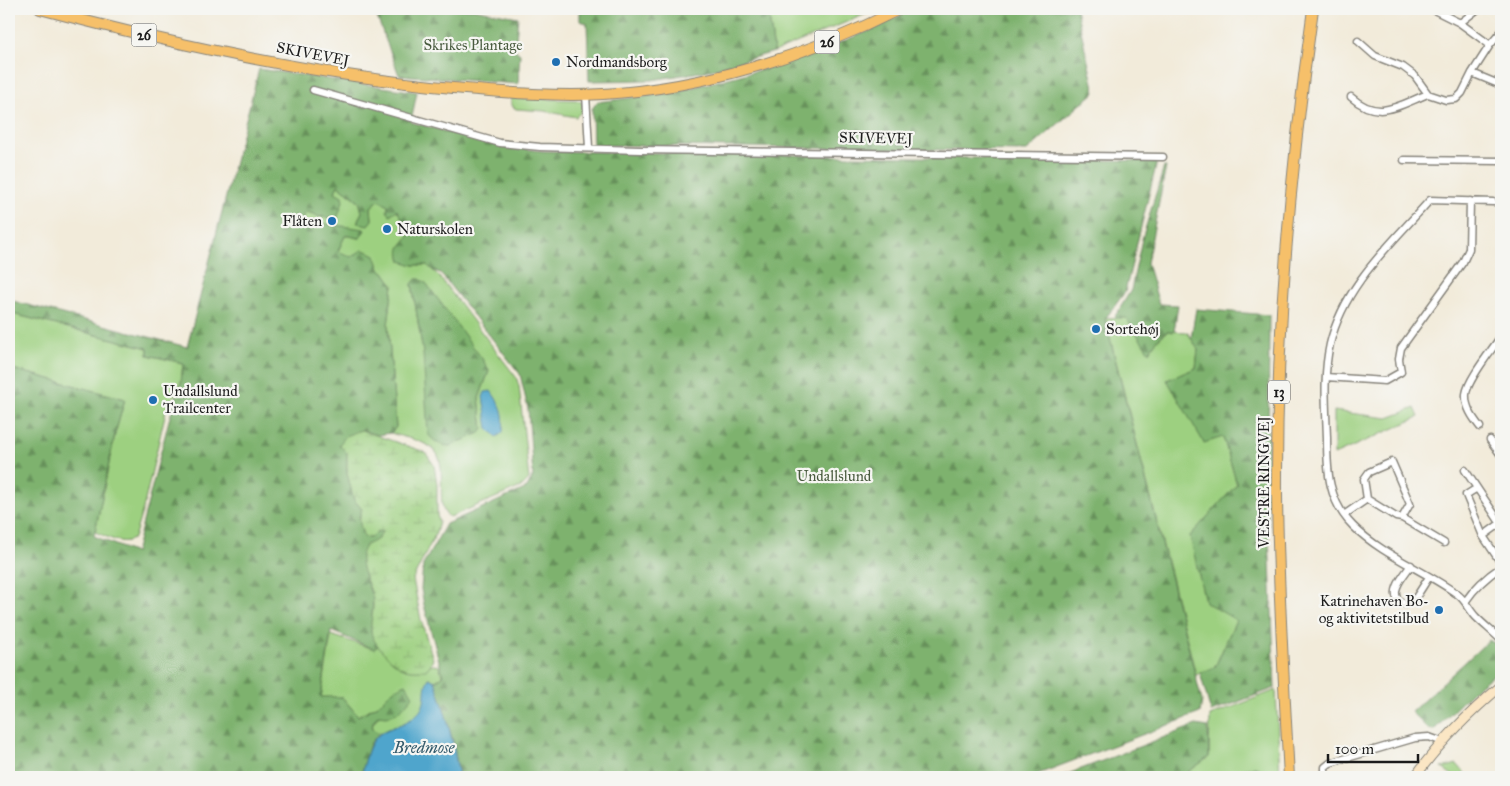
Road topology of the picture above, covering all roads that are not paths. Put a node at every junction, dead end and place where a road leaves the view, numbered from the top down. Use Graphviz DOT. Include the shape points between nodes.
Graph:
graph roads {
  1 [pos="40,9"];
  2 [pos="900,9"];
  3 [pos="1313,9"];
  4 [pos="1432,9"];
  5 [pos="1478,9"];
  6 [pos="1460,23"];
  7 [pos="1501,32"];
  8 [pos="1358,41"];
  9 [pos="1490,45"];
  10 [pos="1472,72"];
  11 [pos="1501,84"];
  12 [pos="313,90"];
  13 [pos="586,94"];
  14 [pos="1428,94"];
  15 [pos="1351,97"];
  16 [pos="589,148"];
  17 [pos="1163,157"];
  18 [pos="1404,160"];
  19 [pos="1501,161"];
  20 [pos="1470,201"];
  21 [pos="1493,202"];
  22 [pos="1501,336"];
  23 [pos="1326,377"];
  24 [pos="1480,427"];
  25 [pos="1490,440"];
  26 [pos="1501,455"];
  27 [pos="1465,470"];
  28 [pos="1477,488"];
  29 [pos="1367,499"];
  30 [pos="1344,515"];
  31 [pos="1402,518"];
  32 [pos="1501,524"];
  33 [pos="1483,536"];
  34 [pos="1444,543"];
  35 [pos="1411,565"];
  36 [pos="1501,565"];
  37 [pos="1429,576"];
  38 [pos="1465,602"];
  39 [pos="1501,640"];
  40 [pos="1501,686"];
  41 [pos="1443,742"];
  42 [pos="1289,777"];
  43 [pos="1325,777"];
  44 [pos="1415,777"];
  1 -- 13 [label="main road, SKIVEVEJ / 26" via="166,40 356,78 502,92"];
  2 -- 13 [label="main road, SKIVEVEJ / 26" via="815,47 751,68 664,87"];
  3 -- 42 [label="main road, VESTRE RINGVEJ / 13" via="1285,254 1279,383 1277,494"];
  4 -- 6 [label="street"];
  5 -- 6 [label="street"];
  6 -- 9 [label="street"];
  7 -- 9 [label="street"];
  8 -- 14 [label="street" via="1375,56 1404,67"];
  9 -- 10 [label="street"];
  10 -- 11 [label="street"];
  10 -- 14 [label="street" via="1456,99 1446,100"];
  12 -- 16 [label="street, SKIVEVEJ" via="500,143"];
  13 -- 16 [label="street"];
  14 -- 15 [label="street" via="1384,111 1359,105"];
  16 -- 17 [label="street, SKIVEVEJ"];
  18 -- 19 [label="street"];
  20 -- 21 [label="street"];
  20 -- 23 [label="street" via="1430,200 1360,278 1338,319 1330,345"];
  20 -- 23 [label="street" via="1469,249 1401,348 1401,372 1384,380"];
  22 -- 24 [label="street" via="1468,386 1469,410"];
  23 -- 30 [label="street" via="1327,472 1330,489"];
  25 -- 26 [label="street"];
  27 -- 28 [label="street"];
  28 -- 32 [label="street"];
  28 -- 33 [label="street" via="1466,495"];
  29 -- 30 [label="street"];
  29 -- 31 [label="street"];
  29 -- 31 [label="street" via="1364,479 1369,472 1392,462 1410,504"];
  30 -- 35 [label="street" via="1368,540"];
  31 -- 34 [label="street"];
  32 -- 33 [label="street"];
  33 -- 36 [label="street"];
  35 -- 37 [label="street"];
  35 -- 37 [label="street" via="1396,588 1399,601 1413,602"];
  36 -- 38 [label="street" via="1483,579"];
  37 -- 38 [label="street"];
  38 -- 39 [label="street"];
  40 -- 41 [label="street"];
  41 -- 43 [label="street" via="1415,738 1330,763 1325,767"];
  41 -- 44 [label="street"];
}
